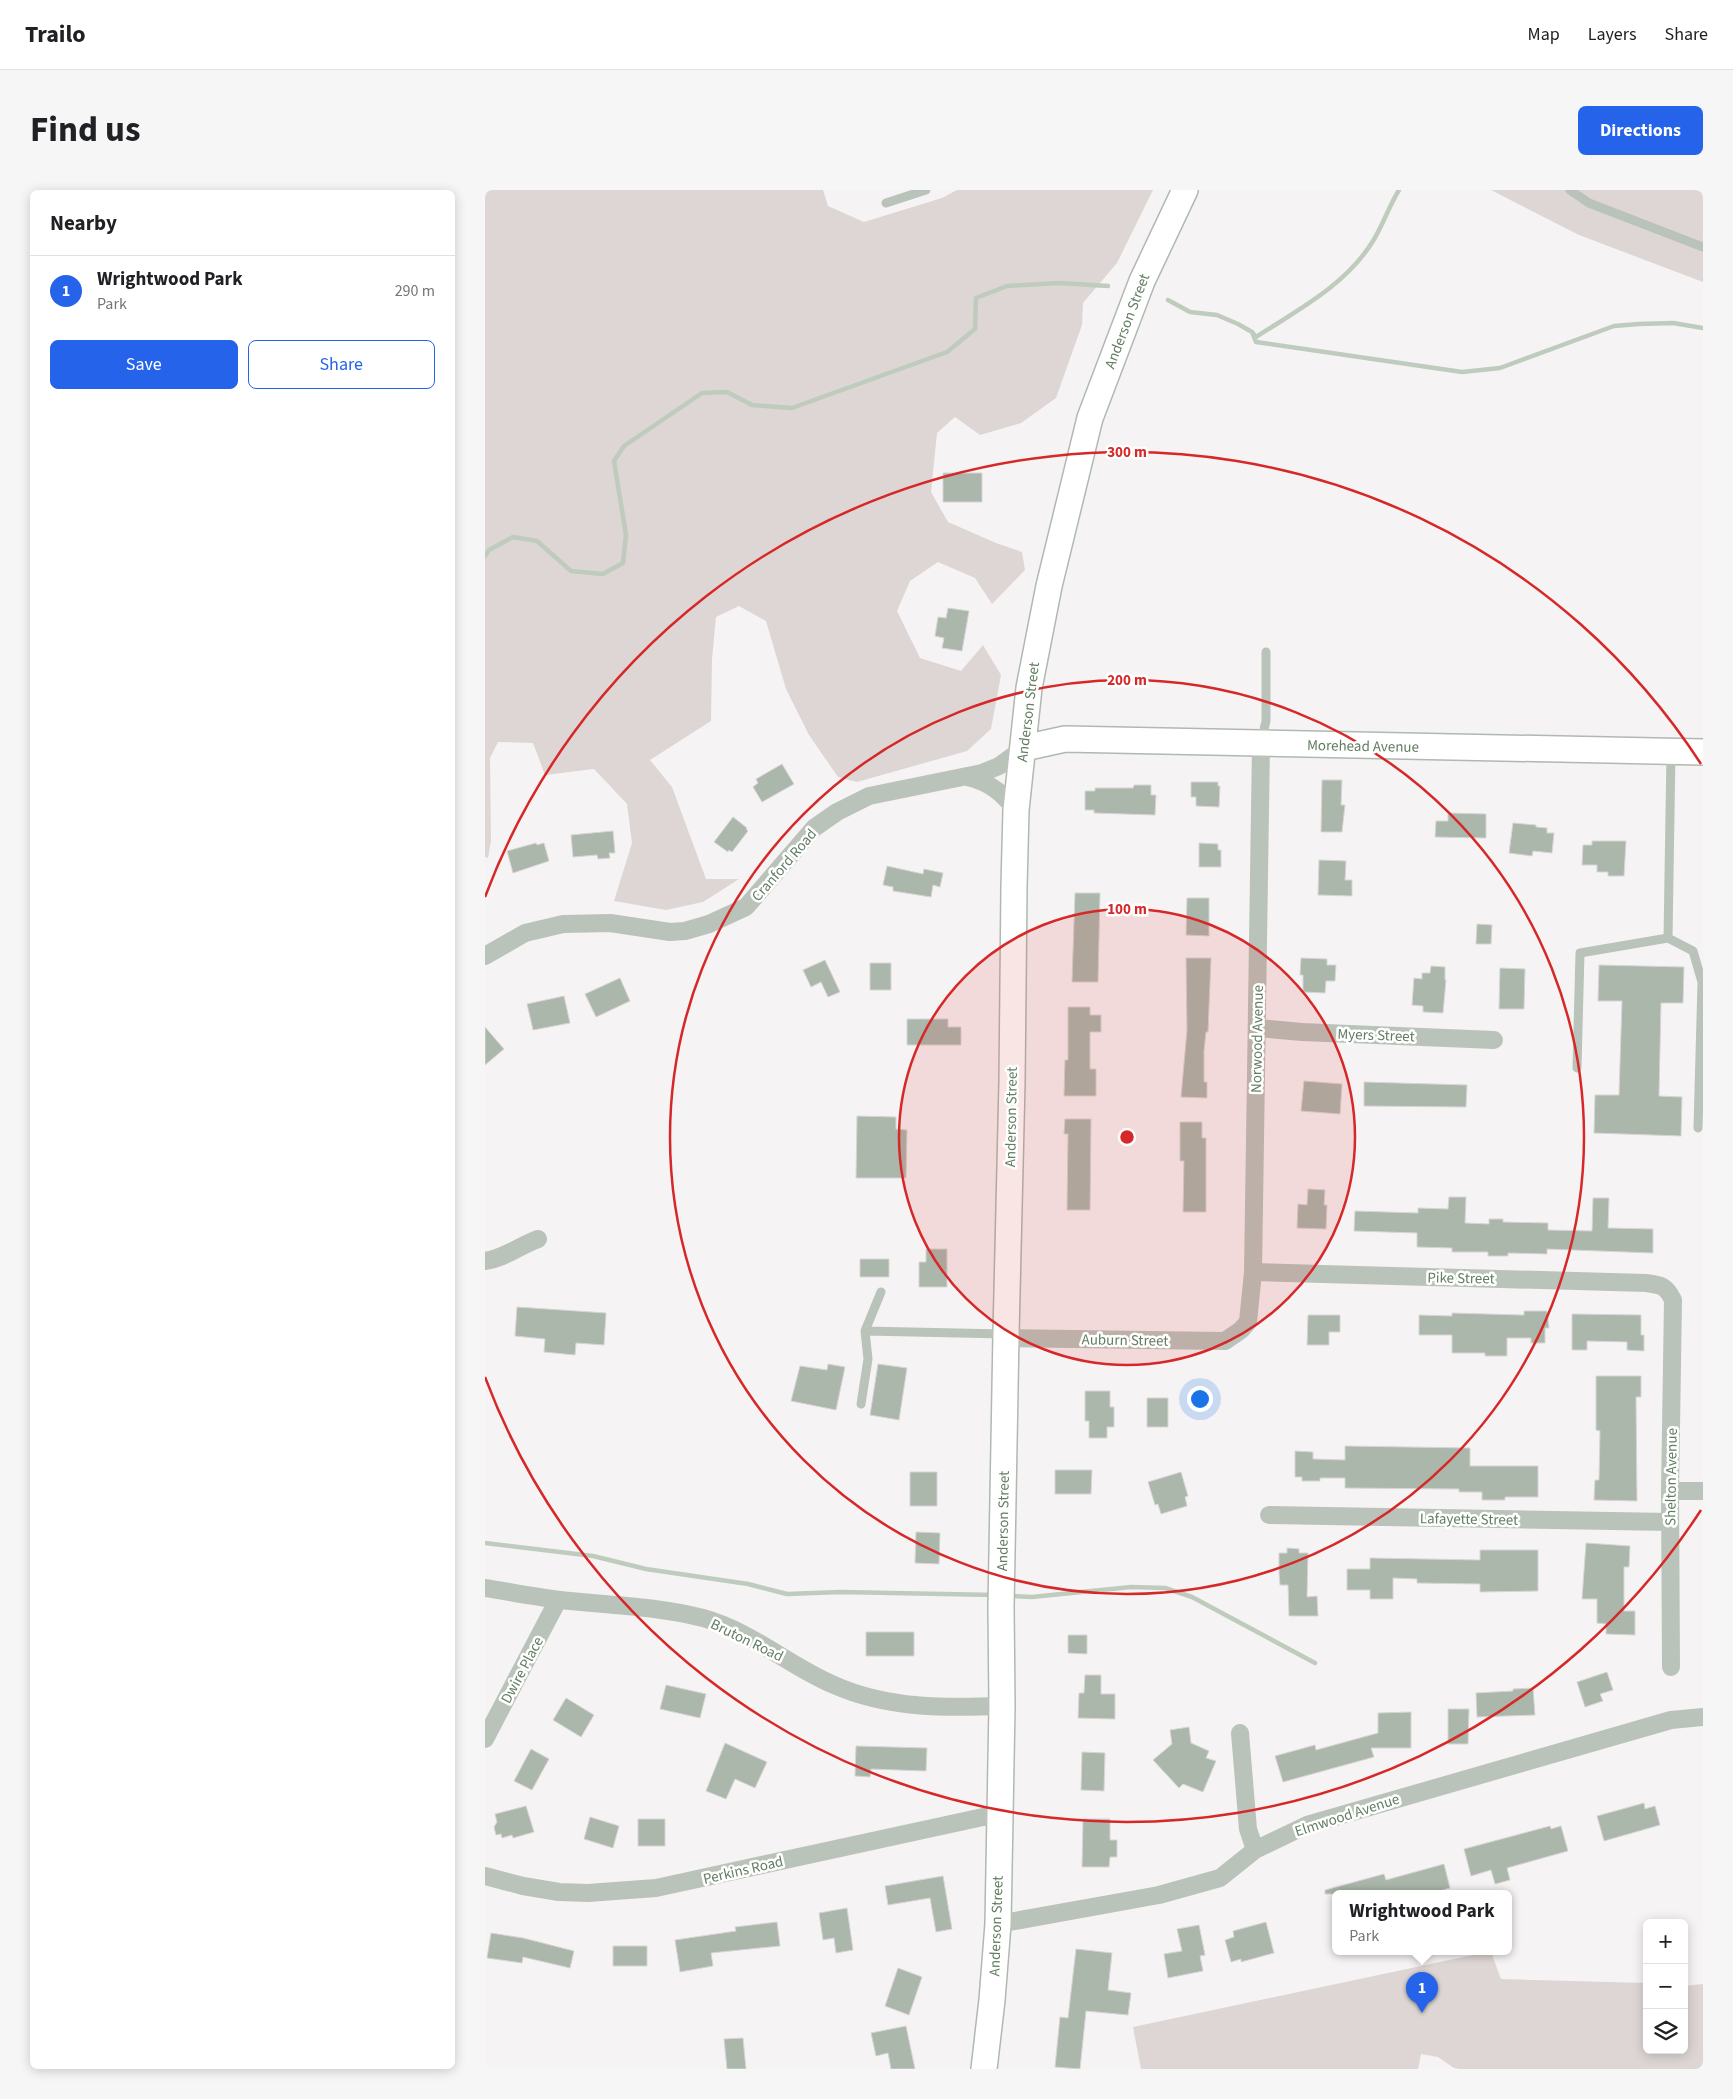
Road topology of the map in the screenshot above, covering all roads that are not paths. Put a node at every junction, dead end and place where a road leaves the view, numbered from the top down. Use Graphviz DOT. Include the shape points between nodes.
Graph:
graph roads {
  1 [pos="926,190"];
  2 [pos="1185,190"];
  3 [pos="1570,190"];
  4 [pos="886,203"];
  5 [pos="1703,247"];
  6 [pos="1266,652"];
  7 [pos="1261,744"];
  8 [pos="1024,748"];
  9 [pos="1671,752"];
  10 [pos="1703,752"];
  11 [pos="966,777"];
  12 [pos="1016,810"];
  13 [pos="1668,938"];
  14 [pos="485,956"];
  15 [pos="1258,1028"];
  16 [pos="1494,1040"];
  17 [pos="1577,1068"];
  18 [pos="1698,1128"];
  19 [pos="538,1239"];
  20 [pos="485,1261"];
  21 [pos="1253,1272"];
  22 [pos="1668,1289"];
  23 [pos="881,1292"];
  24 [pos="1241,1330"];
  25 [pos="865,1331"];
  26 [pos="1005,1336"];
  27 [pos="861,1404"];
  28 [pos="1670,1491"];
  29 [pos="1703,1491"];
  30 [pos="1269,1515"];
  31 [pos="1670,1522"];
  32 [pos="485,1588"];
  33 [pos="558,1600"];
  34 [pos="1671,1667"];
  35 [pos="1002,1706"];
  36 [pos="1703,1717"];
  37 [pos="1241,1733"];
  38 [pos="485,1739"];
  39 [pos="999,1817"];
  40 [pos="1255,1850"];
  41 [pos="485,1876"];
  42 [pos="998,1924"];
  43 [pos="984,2069"];
  1 -- 4 [label="lane"];
  2 -- 8 [label="street, Anderson Street" via="1141,281 1091,418 1049,586 1029,688"];
  3 -- 5 [label="lane" via="1589,203"];
  6 -- 7 [label="lane" via="1266,721"];
  7 -- 8 [label="street, Morehead Avenue" via="1065,739"];
  7 -- 9 [label="street, Morehead Avenue"];
  7 -- 15 [label="street, Norwood Avenue"];
  8 -- 11 [label="street, Cranford Road" via="999,766"];
  8 -- 12 [label="street, Anderson Street"];
  9 -- 10 [label="street, Morehead Avenue"];
  9 -- 13 [label="lane"];
  11 -- 12 [label="street, Cranford Road" via="992,786"];
  11 -- 14 [label="street, Cranford Road" via="869,796 837,812 814,828 746,907 709,924 670,932 610,923 563,924 525,933"];
  12 -- 26 [label="street, Anderson Street"];
  13 -- 17 [label="lane" via="1580,953"];
  13 -- 18 [label="lane" via="1693,951 1702,982"];
  15 -- 16 [label="street, Myers Street"];
  15 -- 21 [label="street, Norwood Avenue"];
  19 -- 20 [label="street" via="507,1256"];
  21 -- 22 [label="street, Pike Street" via="1646,1283"];
  21 -- 24 [label="street, Norwood Avenue" via="1248,1322"];
  22 -- 28 [label="street, Shelton Avenue" via="1673,1300"];
  23 -- 25 [label="lane"];
  24 -- 26 [label="street, Auburn Street" via="1225,1341"];
  25 -- 26 [label="lane"];
  25 -- 27 [label="lane" via="868,1359"];
  26 -- 35 [label="street, Anderson Street"];
  28 -- 29 [label="street"];
  28 -- 31 [label="street, Shelton Avenue"];
  30 -- 31 [label="street, Lafayette Street"];
  31 -- 34 [label="street, Shelton Avenue"];
  32 -- 33 [label="street, Bruton Road"];
  33 -- 35 [label="street, Bruton Road" via="647,1608 703,1618 729,1627 835,1686 885,1701 951,1708"];
  33 -- 38 [label="street, Dwire Place"];
  35 -- 39 [label="street, Anderson Street"];
  36 -- 40 [label="street, Elmwood Avenue" via="1671,1720 1307,1825"];
  37 -- 40 [label="street" via="1248,1829"];
  39 -- 41 [label="street, Perkins Road" via="983,1817 656,1888 559,1892"];
  39 -- 42 [label="street, Anderson Street"];
  40 -- 42 [label="street, Elmwood Avenue" via="1220,1878 1159,1895"];
  42 -- 43 [label="street, Anderson Street"];
}
